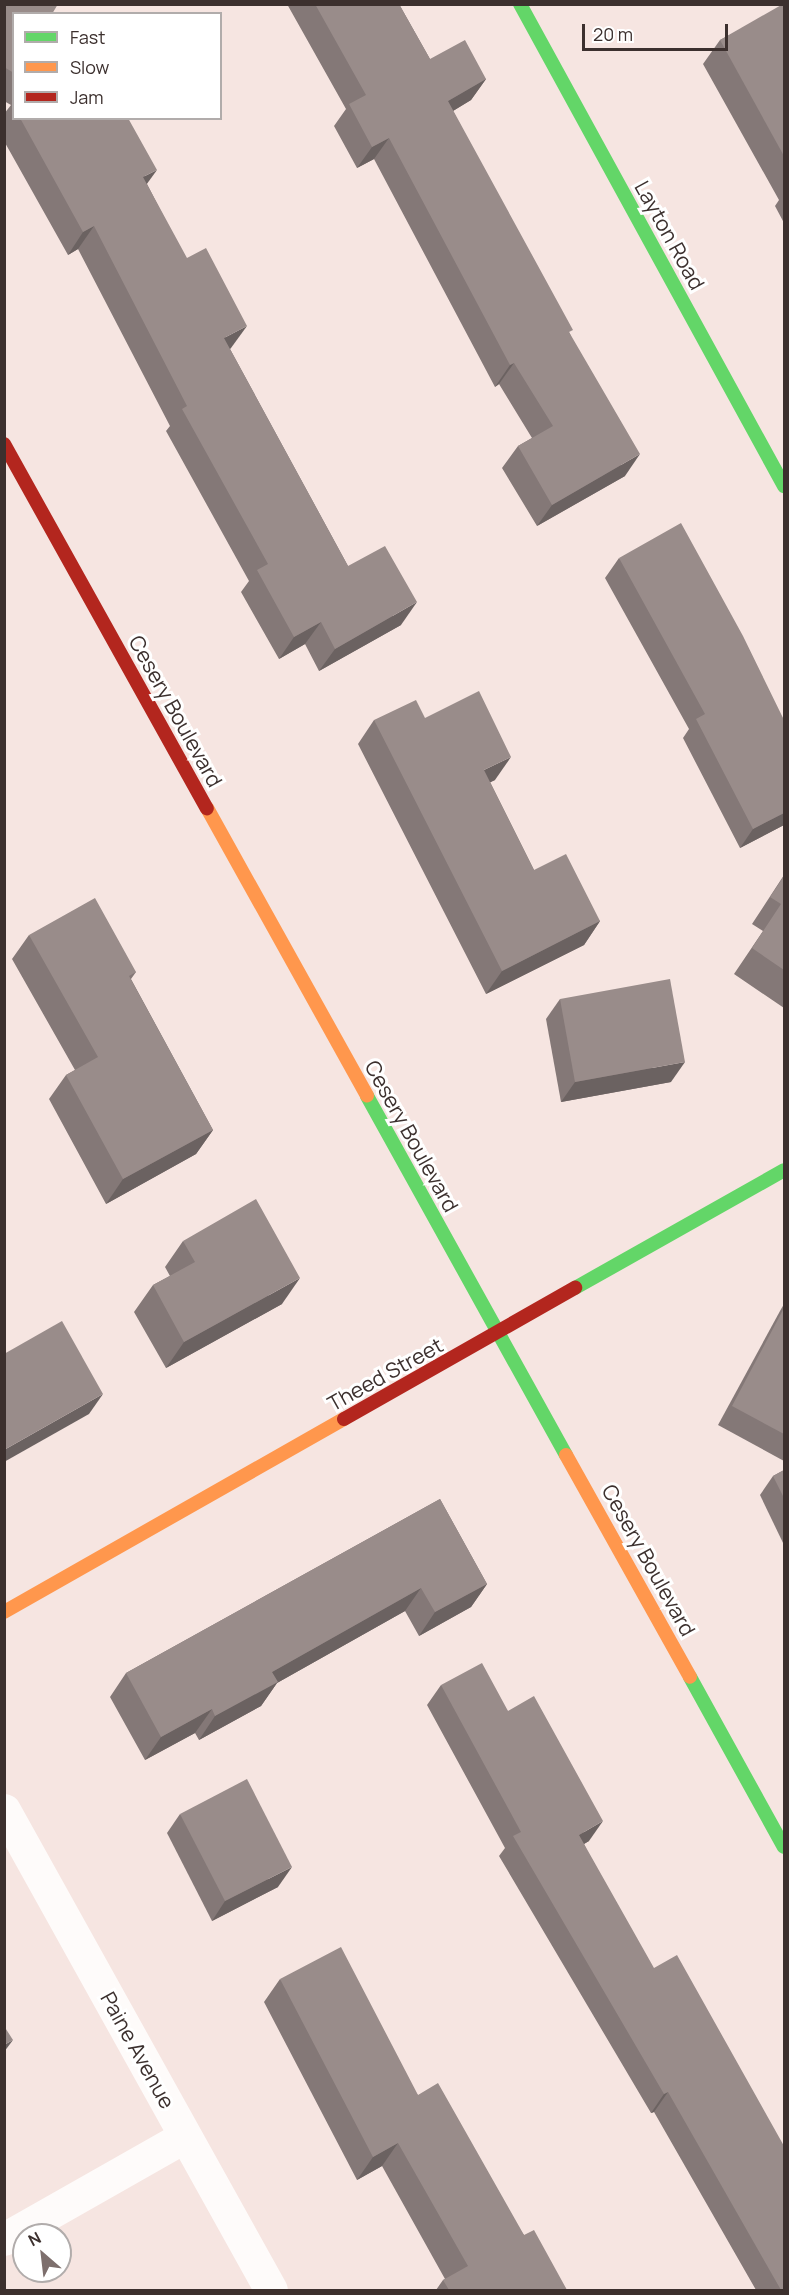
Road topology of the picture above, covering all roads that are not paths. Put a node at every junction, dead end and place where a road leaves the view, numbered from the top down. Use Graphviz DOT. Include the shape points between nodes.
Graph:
graph roads {
  1 [pos="520,4"];
  2 [pos="4,444"];
  3 [pos="784,486"];
  4 [pos="784,1170"];
  5 [pos="499,1334"];
  6 [pos="4,1612"];
  7 [pos="4,1810"];
  8 [pos="784,1847"];
  9 [pos="185,2136"];
  10 [pos="4,2239"];
  11 [pos="271,2290"];
  1 -- 3 [label="main road, Layton Road"];
  2 -- 5 [label="main road, Cesery Boulevard"];
  4 -- 5 [label="main road, Theed Street"];
  5 -- 6 [label="main road, Theed Street"];
  5 -- 8 [label="main road, Cesery Boulevard"];
  7 -- 9 [label="street, Paine Avenue"];
  9 -- 10 [label="street"];
  9 -- 11 [label="street, Paine Avenue"];
}
